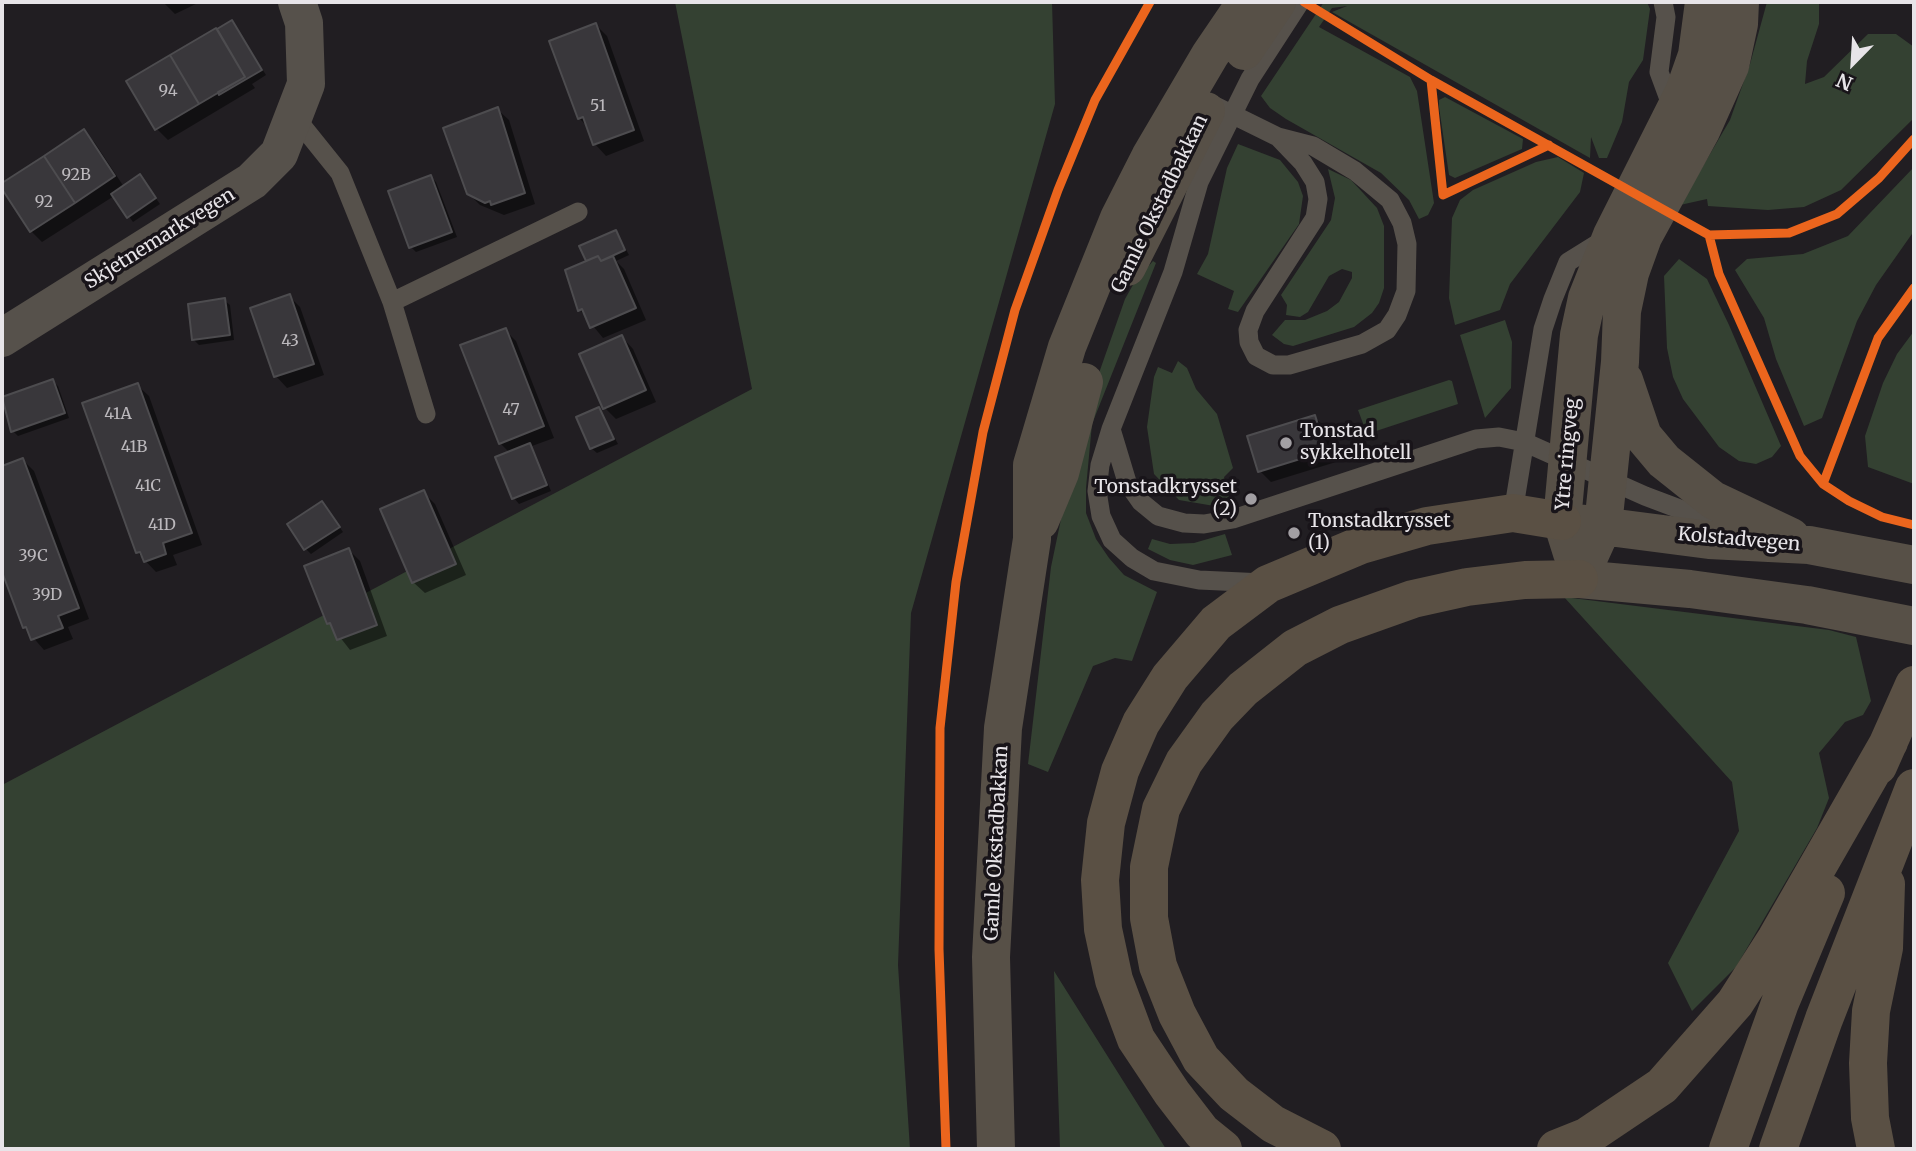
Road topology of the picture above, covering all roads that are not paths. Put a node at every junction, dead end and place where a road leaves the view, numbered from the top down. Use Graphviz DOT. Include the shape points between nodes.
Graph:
graph roads {
  1 [pos="297,2"];
  2 [pos="1246,2"];
  3 [pos="1278,2"];
  4 [pos="1300,2"];
  5 [pos="1664,2"];
  6 [pos="1704,2"];
  7 [pos="1740,2"];
  8 [pos="1210,103"];
  9 [pos="1674,113"];
  10 [pos="295,117"];
  11 [pos="1278,137"];
  12 [pos="1199,182"];
  13 [pos="578,212"];
  14 [pos="1143,229"];
  15 [pos="1612,235"];
  16 [pos="392,302"];
  17 [pos="2,338"];
  18 [pos="1620,362"];
  19 [pos="426,414"];
  20 [pos="1111,429"];
  21 [pos="1524,442"];
  22 [pos="1568,461"];
  23 [pos="1609,481"];
  24 [pos="1513,513"];
  25 [pos="1562,521"];
  26 [pos="1602,526"];
  27 [pos="1032,539"];
  28 [pos="1809,545"];
  29 [pos="1914,565"];
  30 [pos="1579,579"];
  31 [pos="1268,584"];
  32 [pos="1914,626"];
  33 [pos="1914,685"];
  34 [pos="1889,742"];
  35 [pos="1914,788"];
  36 [pos="1887,853"];
  37 [pos="996,1149"];
  38 [pos="1223,1149"];
  39 [pos="1322,1149"];
  40 [pos="1556,1149"];
  41 [pos="1728,1149"];
  42 [pos="1778,1149"];
  43 [pos="1876,1149"];
  1 -- 10 [label="street, Skjetnemarkvegen" via="304,23 306,84"];
  2 -- 8 [label="main road, Gamle Okstadbakkan"];
  3 -- 8 [label="main road, Gamle Okstadbakkan"];
  4 -- 8 [label="lane" via="1256,69"];
  5 -- 9 [label="lane" via="1659,72"];
  6 -- 9 [label="main road, Ytre ringveg" via="1697,55"];
  7 -- 18 [label="main road" via="1730,66 1701,131 1643,237 1630,273 1622,311"];
  8 -- 11 [label="lane"];
  8 -- 12 [label="lane"];
  8 -- 14 [label="main road, Gamle Okstadbakkan"];
  8 -- 27 [label="main road, Gamle Okstadbakkan" via="1119,218 1067,347 1032,465"];
  9 -- 15 [label="main road, Ytre ringveg"];
  10 -- 16 [label="lane" via="340,173"];
  10 -- 17 [label="street, Skjetnemarkvegen" via="279,154 251,181"];
  11 -- 11 [label="lane" via="1303,163 1315,182 1318,199 1315,218 1255,311 1248,330 1256,356 1273,365 1289,365 1362,344 1387,330 1406,291 1407,244 1390,200 1312,146"];
  12 -- 14 [label="lane"];
  12 -- 20 [label="lane" via="1173,272"];
  13 -- 16 [label="lane"];
  14 -- 27 [label="main road, Gamle Okstadbakkan" via="1091,357 1060,473"];
  15 -- 21 [label="lane" via="1568,261 1543,329"];
  15 -- 22 [label="main road, Ytre ringveg" via="1587,299 1579,335"];
  16 -- 19 [label="lane"];
  18 -- 23 [label="main road"];
  18 -- 28 [label="main road" via="1627,397 1643,436 1664,461 1713,500"];
  20 -- 21 [label="lane" via="1127,482 1141,502 1158,516 1204,524 1233,519 1476,439"];
  20 -- 31 [label="lane" via="1097,491 1112,540 1154,571 1199,580"];
  21 -- 22 [label="lane"];
  21 -- 24 [label="lane"];
  22 -- 23 [label="lane"];
  22 -- 25 [label="main road, Ytre ringveg"];
  23 -- 26 [label="main road"];
  23 -- 28 [label="lane" via="1706,519"];
  24 -- 25 [label="highway"];
  24 -- 31 [label="highway" via="1427,526 1361,545"];
  25 -- 26 [label="main road, Kolstadvegen"];
  25 -- 30 [label="main road, Ytre ringveg"];
  26 -- 28 [label="main road, Kolstadvegen" via="1709,540"];
  26 -- 30 [label="main road"];
  27 -- 37 [label="main road, Gamle Okstadbakkan" via="1003,728 991,957"];
  28 -- 29 [label="main road, Kolstadvegen"];
  30 -- 32 [label="main road" via="1807,605"];
  30 -- 39 [label="highway" via="1525,580 1413,599 1340,625 1295,648 1242,688 1217,716 1184,762 1161,809 1149,867 1149,918 1158,965 1177,1014 1201,1059 1234,1094 1273,1124"];
  31 -- 38 [label="highway" via="1216,623 1170,677 1141,723 1120,771 1106,823 1100,880 1114,980 1136,1039 1179,1103"];
  33 -- 34 [label="highway"];
  34 -- 40 [label="highway" via="1735,1003 1662,1086 1596,1131"];
  34 -- 41 [label="highway" via="1780,1003"];
  35 -- 36 [label="highway"];
  36 -- 42 [label="highway"];
  36 -- 43 [label="highway" via="1884,948 1871,1011 1868,1063"];
}
